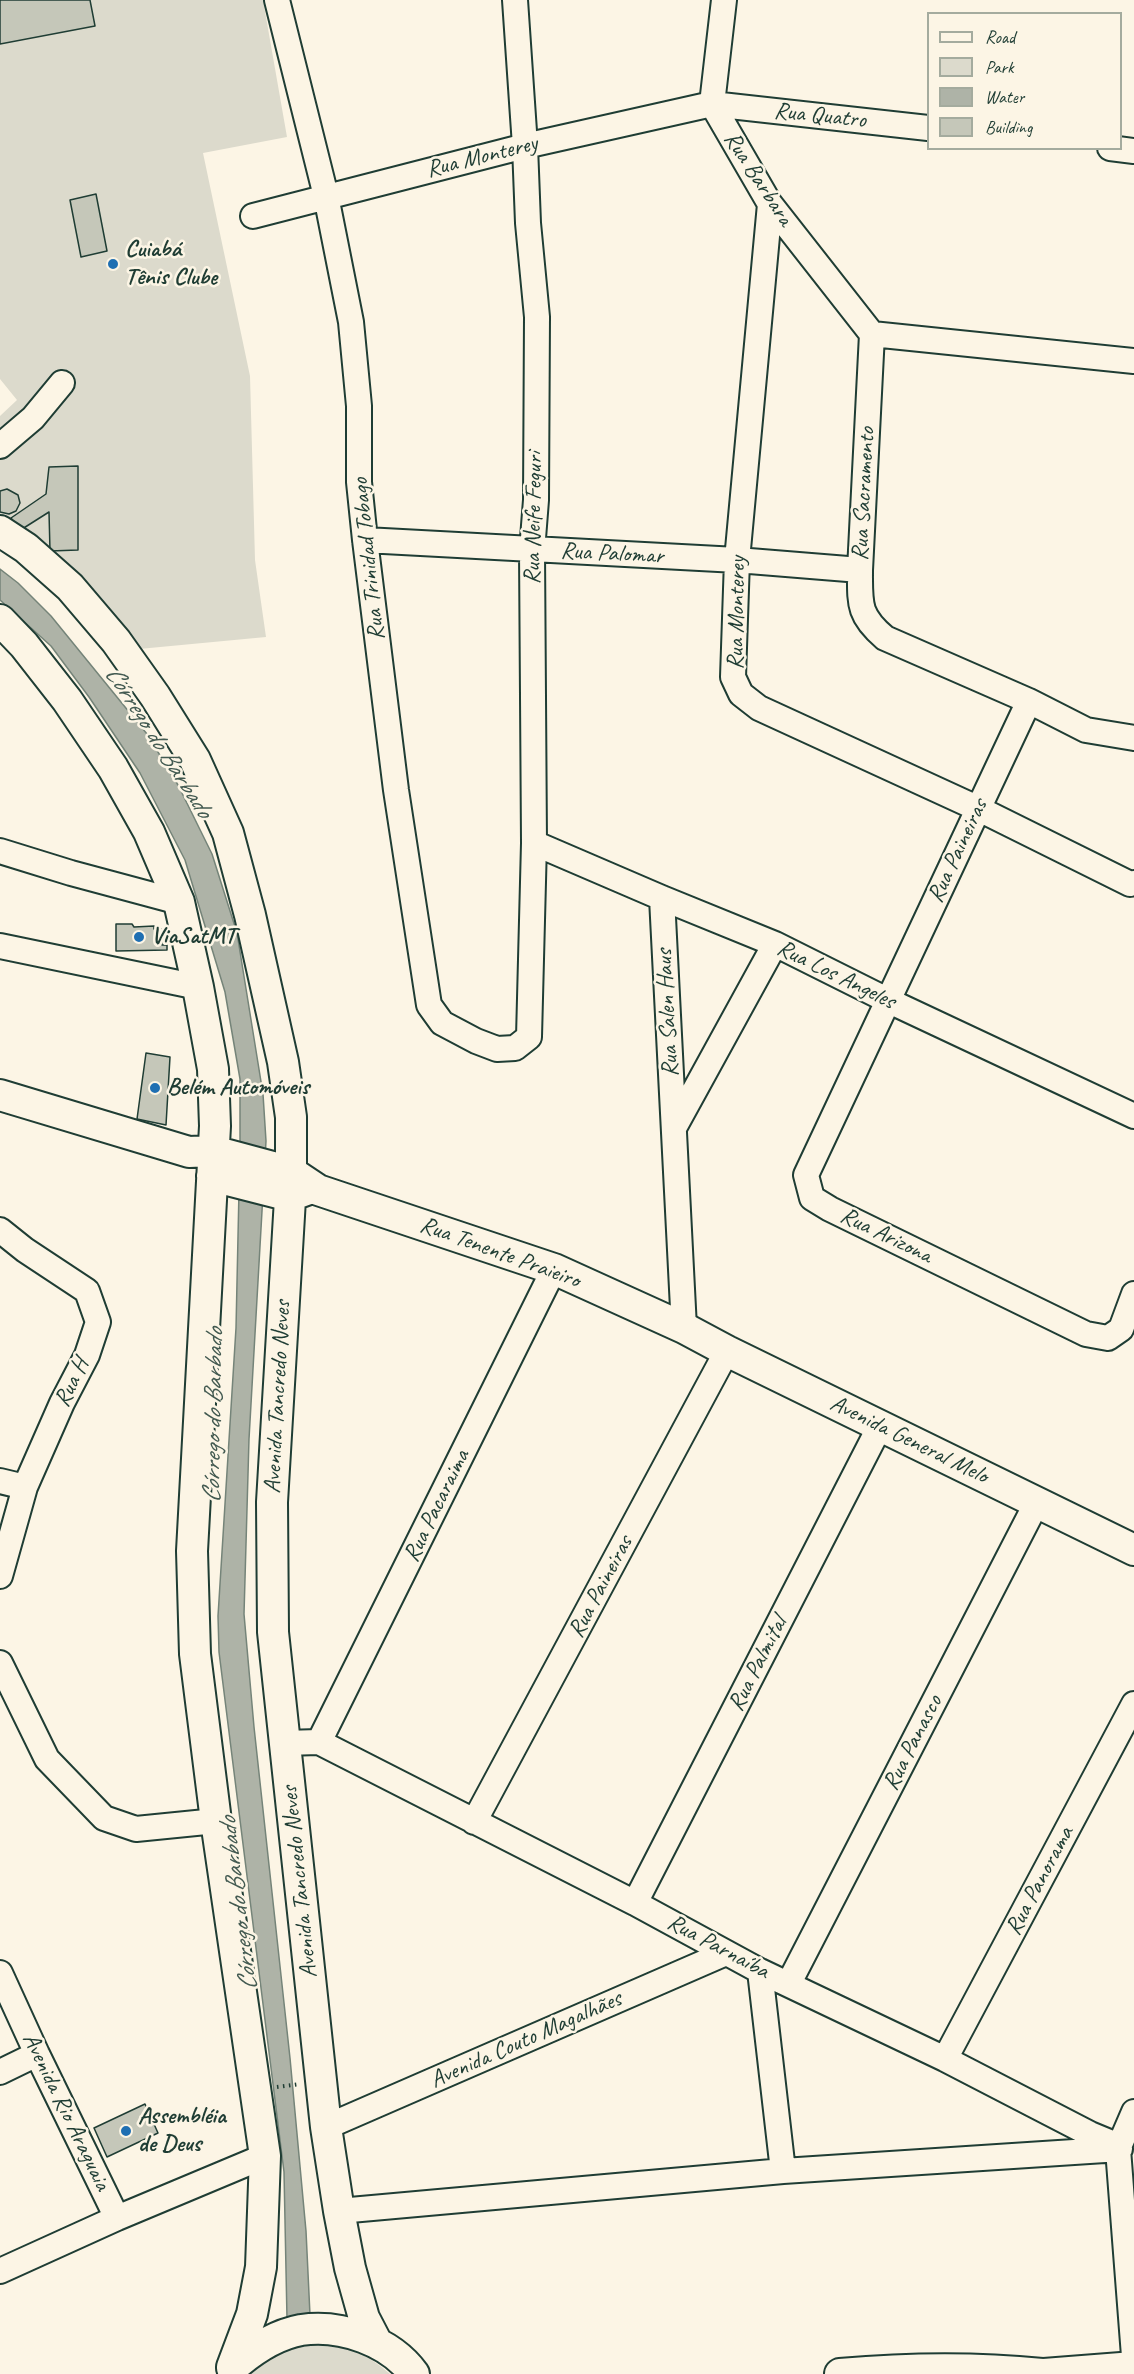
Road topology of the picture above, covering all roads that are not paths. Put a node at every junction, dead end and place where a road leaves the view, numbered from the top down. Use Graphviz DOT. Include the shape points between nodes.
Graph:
graph roads {
  1 [pos="277,0"];
  2 [pos="515,0"];
  3 [pos="724,0"];
  4 [pos="711,104"];
  5 [pos="927,128"];
  6 [pos="525,146"];
  7 [pos="326,196"];
  8 [pos="770,204"];
  9 [pos="253,216"];
  10 [pos="872,334"];
  11 [pos="1134,361"];
  12 [pos="62,383"];
  13 [pos="0,446"];
  14 [pos="0,531"];
  15 [pos="365,540"];
  16 [pos="532,550"];
  17 [pos="737,560"];
  18 [pos="860,570"];
  19 [pos="0,620"];
  20 [pos="1029,701"];
  21 [pos="1134,738"];
  22 [pos="979,809"];
  23 [pos="534,843"];
  24 [pos="0,851"];
  25 [pos="1134,884"];
  26 [pos="662,898"];
  27 [pos="178,902"];
  28 [pos="775,944"];
  29 [pos="0,946"];
  30 [pos="198,987"];
  31 [pos="887,1000"];
  32 [pos="529,1037"];
  33 [pos="0,1095"];
  34 [pos="1134,1116"];
  35 [pos="674,1128"];
  36 [pos="214,1163"];
  37 [pos="289,1183"];
  38 [pos="0,1230"];
  39 [pos="554,1269"];
  40 [pos="1134,1294"];
  41 [pos="684,1328"];
  42 [pos="727,1351"];
  43 [pos="880,1426"];
  44 [pos="0,1481"];
  45 [pos="25,1487"];
  46 [pos="1037,1502"];
  47 [pos="1134,1550"];
  48 [pos="0,1576"];
  49 [pos="0,1663"];
  50 [pos="1134,1704"];
  51 [pos="319,1742"];
  52 [pos="285,1743"];
  53 [pos="216,1821"];
  54 [pos="474,1822"];
  55 [pos="635,1903"];
  56 [pos="726,1953"];
  57 [pos="760,1971"];
  58 [pos="0,1973"];
  59 [pos="789,1983"];
  60 [pos="37,2054"];
  61 [pos="945,2059"];
  62 [pos="0,2072"];
  63 [pos="1134,2112"];
  64 [pos="326,2127"];
  65 [pos="1123,2149"];
  66 [pos="265,2156"];
  67 [pos="783,2171"];
  68 [pos="339,2211"];
  69 [pos="117,2218"];
  70 [pos="0,2271"];
  71 [pos="377,2343"];
  72 [pos="1134,2356"];
  73 [pos="1134,2367"];
  74 [pos="230,2371"];
  75 [pos="414,2372"];
  76 [pos="840,2374"];
  77 [pos="1043,2374"];
  1 -- 7 [label="street, Rua Trinidad Tobago"];
  2 -- 6 [label="street, Rua Neife Feguri"];
  3 -- 4 [label="street, Rua Barbara"];
  4 -- 5 [label="street, Rua Quatro"];
  4 -- 6 [label="street, Rua Monterey"];
  4 -- 8 [label="street, Rua Barbara"];
  6 -- 7 [label="street, Rua Monterey"];
  6 -- 16 [label="street, Rua Neife Feguri" via="537,317"];
  7 -- 9 [label="street, Rua Monterey"];
  7 -- 15 [label="street, Rua Trinidad Tobago" via="351,322"];
  8 -- 10 [label="street, Rua Barbara"];
  8 -- 17 [label="street, Rua Monterey"];
  10 -- 11 [label="street"];
  10 -- 18 [label="street, Rua Sacramento"];
  12 -- 13 [label="street" via="33,418"];
  14 -- 37 [label="main road, Avenida Tancredo Neves" via="70,587 116,641 195,760 228,833 283,1062 291,1117"];
  15 -- 16 [label="street, Rua Palomar"];
  15 -- 32 [label="street, Rua Trinidad Tobago" via="396,790 429,1005 442,1023 497,1049 515,1048"];
  16 -- 17 [label="street, Rua Palomar"];
  16 -- 23 [label="street, Rua Neife Feguri"];
  17 -- 18 [label="street, Rua Palomar"];
  17 -- 22 [label="street, Rua Monterey" via="733,677 741,694 759,708"];
  18 -- 20 [label="street, Rua Sacramento" via="860,605 870,625 885,638"];
  19 -- 27 [label="main road" via="67,700 113,768 148,832"];
  20 -- 21 [label="street, Rua Sacramento" via="1086,730"];
  20 -- 22 [label="street, Rua Paineiras"];
  22 -- 25 [label="street, Rua Monterey"];
  22 -- 31 [label="street, Rua Paineiras"];
  23 -- 26 [label="street, Rua Los Angeles"];
  23 -- 32 [label="street, Rua Neife Feguri"];
  24 -- 27 [label="street"];
  26 -- 28 [label="street, Rua Los Angeles"];
  26 -- 35 [label="street, Rua Salen Haus"];
  27 -- 30 [label="main road"];
  28 -- 31 [label="street, Rua Los Angeles"];
  28 -- 35 [label="street, Rua Salen Haus"];
  29 -- 30 [label="street"];
  30 -- 36 [label="main road" via="213,1069"];
  31 -- 34 [label="street, Rua Los Angeles"];
  31 -- 40 [label="street, Rua Arizona" via="806,1175 812,1198 1086,1334 1108,1338 1121,1329"];
  33 -- 36 [label="main road"];
  35 -- 41 [label="street, Rua Salen Haus"];
  36 -- 37 [label="main road, Rua Tenente Praieiro"];
  36 -- 53 [label="main road" via="192,1551 195,1654"];
  37 -- 39 [label="main road, Rua Tenente Praieiro"];
  37 -- 52 [label="main road, Avenida Tancredo Neves" via="272,1502 273,1632"];
  38 -- 45 [label="street, Rua H" via="87,1291 98,1322 87,1355"];
  39 -- 41 [label="main road, Rua Tenente Praieiro"];
  39 -- 51 [label="street, Rua Pacaraima"];
  41 -- 42 [label="main road, Avenida General Melo"];
  42 -- 43 [label="main road, Avenida General Melo"];
  42 -- 54 [label="street, Rua Paineiras"];
  43 -- 46 [label="main road, Avenida General Melo"];
  43 -- 55 [label="street, Rua Palmital"];
  44 -- 45 [label="street"];
  45 -- 48 [label="street, Rua H"];
  46 -- 47 [label="main road, Avenida General Melo"];
  46 -- 59 [label="street, Rua Panasco"];
  49 -- 53 [label="street" via="47,1759 104,1818 136,1829"];
  50 -- 61 [label="street, Rua Panorama"];
  51 -- 52 [label="street"];
  51 -- 54 [label="street, Rua Parnaíba"];
  52 -- 64 [label="main road, Avenida Tancredo Neves"];
  53 -- 66 [label="main road"];
  54 -- 55 [label="street, Rua Parnaíba"];
  55 -- 56 [label="street, Rua Parnaíba"];
  56 -- 57 [label="street, Rua Parnaíba"];
  56 -- 64 [label="street, Avenida Couto Magalhães"];
  57 -- 59 [label="street, Rua Parnaíba"];
  57 -- 67 [label="street"];
  58 -- 60 [label="street, Avenida Rio Araguaia"];
  59 -- 61 [label="street, Rua Parnaíba"];
  60 -- 62 [label="street"];
  60 -- 69 [label="street, Avenida Rio Araguaia"];
  61 -- 65 [label="street, Rua Parnaíba"];
  63 -- 65 [label="street"];
  64 -- 68 [label="main road, Avenida Tancredo Neves"];
  65 -- 67 [label="street"];
  65 -- 72 [label="street"];
  66 -- 69 [label="street"];
  66 -- 74 [label="main road" via="261,2267 252,2314"];
  67 -- 68 [label="street"];
  68 -- 71 [label="main road, Avenida Tancredo Neves" via="357,2295"];
  69 -- 70 [label="street"];
  71 -- 74 [label="main road" via="340,2330 301,2330 263,2343"];
  71 -- 75 [label="main road"];
  73 -- 77 [label="main road"];
  76 -- 77 [label="main road" via="990,2368"];
}
